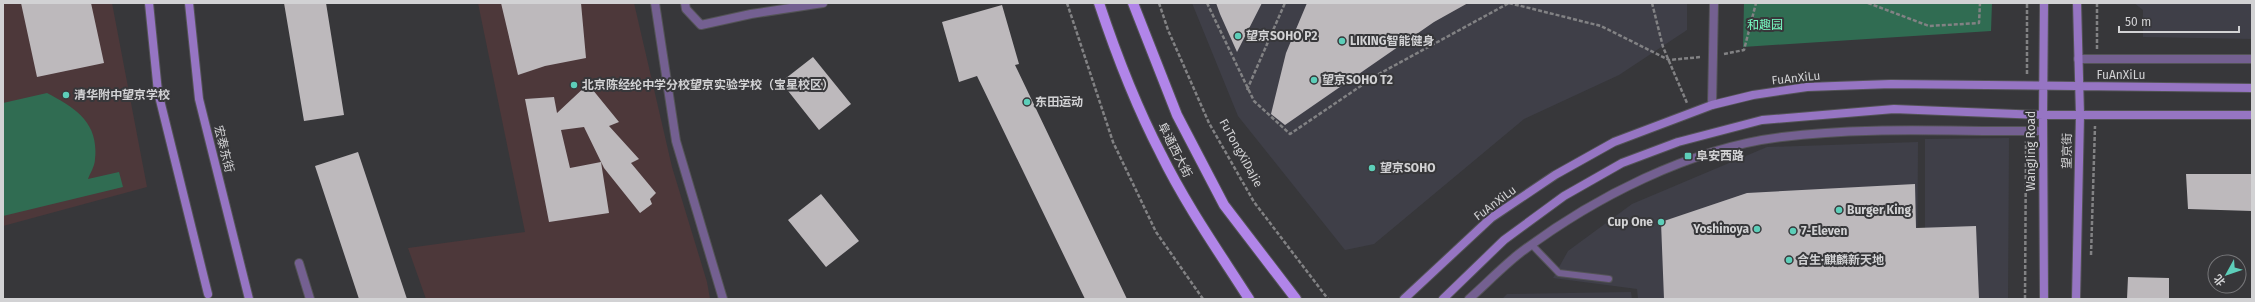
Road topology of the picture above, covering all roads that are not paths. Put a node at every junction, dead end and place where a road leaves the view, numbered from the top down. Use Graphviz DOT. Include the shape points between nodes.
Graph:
graph roads {
  1 [pos="149,3"];
  2 [pos="189,3"];
  3 [pos="655,3"];
  4 [pos="685,3"];
  5 [pos="823,3"];
  6 [pos="1099,3"];
  7 [pos="1133,3"];
  8 [pos="1714,3"];
  9 [pos="2044,3"];
  10 [pos="2077,3"];
  11 [pos="2078,59"];
  12 [pos="2252,59"];
  13 [pos="2044,87"];
  14 [pos="2078,87"];
  15 [pos="2252,88"];
  16 [pos="1712,104"];
  17 [pos="2043,115"];
  18 [pos="2080,115"];
  19 [pos="2252,115"];
  20 [pos="2043,131"];
  21 [pos="1532,245"];
  22 [pos="299,263"];
  23 [pos="1609,279"];
  24 [pos="209,297"];
  25 [pos="249,299"];
  26 [pos="310,299"];
  27 [pos="723,299"];
  28 [pos="1249,299"];
  29 [pos="1296,299"];
  30 [pos="1404,299"];
  31 [pos="1443,299"];
  32 [pos="1469,299"];
  33 [pos="2044,299"];
  34 [pos="2076,299"];
  1 -- 24 [label="main road" via="158,92"];
  2 -- 25 [label="main road, 宏泰东街" via="199,99"];
  3 -- 27 [label="street" via="676,141"];
  4 -- 5 [label="street" via="686,9 701,25"];
  6 -- 28 [label="main road, 阜通西大街" via="1115,51 1161,154 1196,216"];
  7 -- 29 [label="main road" via="1177,115 1224,206"];
  8 -- 16 [label="street"];
  9 -- 13 [label="main road, WangJing Road"];
  10 -- 11 [label="main road, 望京街"];
  11 -- 12 [label="street"];
  11 -- 14 [label="main road, 望京街"];
  13 -- 14 [label="main road, FuAnXiLu"];
  13 -- 16 [label="main road, FuAnXiLu" via="1891,84 1807,87"];
  13 -- 17 [label="main road, WangJing Road"];
  14 -- 15 [label="main road, FuAnXiLu"];
  14 -- 18 [label="main road, 望京街"];
  16 -- 30 [label="main road, FuAnXiLu" via="1614,142 1555,175 1491,218"];
  17 -- 18 [label="main road"];
  17 -- 20 [label="main road, WangJing Road"];
  17 -- 31 [label="main road" via="1894,109 1762,120 1678,142 1622,163 1564,196 1504,240"];
  18 -- 19 [label="main road"];
  18 -- 34 [label="main road, 望京街"];
  20 -- 21 [label="street" via="1884,129 1781,137 1722,148 1664,170 1619,192 1570,218"];
  20 -- 33 [label="main road, WangJing Road"];
  21 -- 23 [label="lane" via="1559,273"];
  21 -- 32 [label="street"];
  22 -- 26 [label="street"];
}
